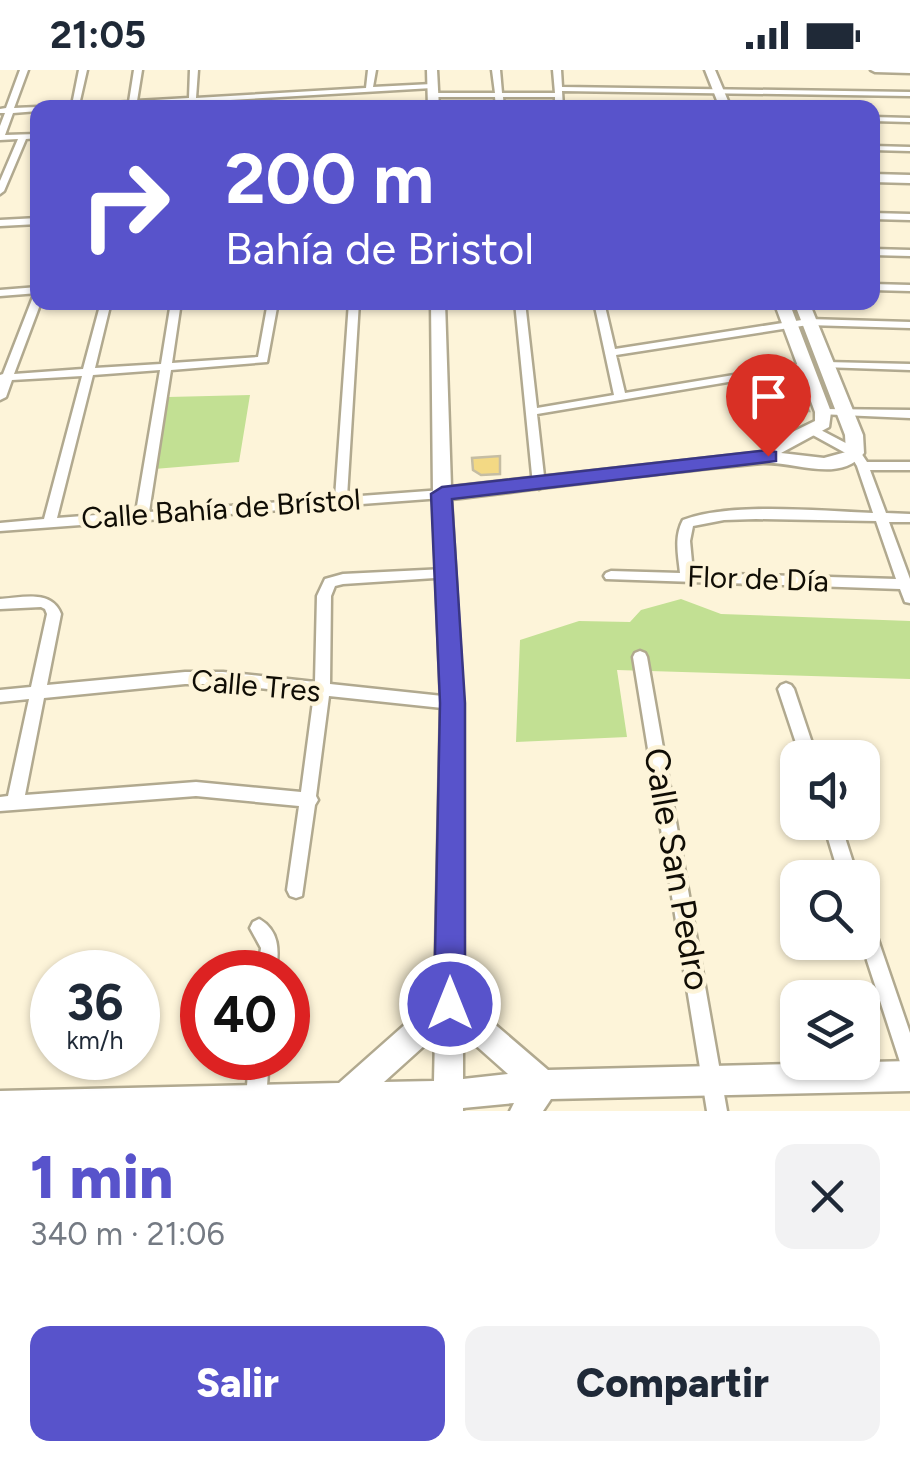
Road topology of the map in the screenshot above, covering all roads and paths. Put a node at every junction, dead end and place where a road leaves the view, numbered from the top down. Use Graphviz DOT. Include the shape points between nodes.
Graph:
graph roads {
  1 [pos="24,70"];
  2 [pos="83,70"];
  3 [pos="138,70"];
  4 [pos="194,70"];
  5 [pos="372,70"];
  6 [pos="432,70"];
  7 [pos="496,70"];
  8 [pos="557,70"];
  9 [pos="698,70"];
  10 [pos="710,70"];
  11 [pos="875,70"];
  12 [pos="910,70"];
  13 [pos="369,90"];
  14 [pos="712,91"];
  15 [pos="559,92"];
  16 [pos="499,94"];
  17 [pos="910,94"];
  18 [pos="433,96"];
  19 [pos="76,100"];
  20 [pos="133,100"];
  21 [pos="192,100"];
  22 [pos="243,100"];
  23 [pos="499,100"];
  24 [pos="560,100"];
  25 [pos="712,100"];
  26 [pos="719,100"];
  27 [pos="30,109"];
  28 [pos="5,111"];
  29 [pos="880,119"];
  30 [pos="910,120"];
  31 [pos="23,137"];
  32 [pos="30,137"];
  33 [pos="0,138"];
  34 [pos="880,148"];
  35 [pos="910,149"];
  36 [pos="880,182"];
  37 [pos="910,182"];
  38 [pos="0,191"];
  39 [pos="880,216"];
  40 [pos="910,216"];
  41 [pos="30,221"];
  42 [pos="0,223"];
  43 [pos="880,252"];
  44 [pos="910,253"];
  45 [pos="880,288"];
  46 [pos="910,288"];
  47 [pos="0,293"];
  48 [pos="30,293"];
  49 [pos="31,310"];
  50 [pos="104,310"];
  51 [pos="175,310"];
  52 [pos="272,310"];
  53 [pos="354,310"];
  54 [pos="438,310"];
  55 [pos="521,310"];
  56 [pos="601,310"];
  57 [pos="788,310"];
  58 [pos="801,310"];
  59 [pos="800,324"];
  60 [pos="910,325"];
  61 [pos="609,354"];
  62 [pos="826,365"];
  63 [pos="806,366"];
  64 [pos="168,367"];
  65 [pos="910,368"];
  66 [pos="86,373"];
  67 [pos="4,378"];
  68 [pos="0,397"];
  69 [pos="620,397"];
  70 [pos="531,412"];
  71 [pos="823,412"];
  72 [pos="844,413"];
  73 [pos="910,414"];
  74 [pos="815,431"];
  75 [pos="768,456"];
  76 [pos="859,459"];
  77 [pos="910,466"];
  78 [pos="539,486"];
  79 [pos="442,494"];
  80 [pos="342,500"];
  81 [pos="142,515"];
  82 [pos="879,518"];
  83 [pos="910,518"];
  84 [pos="50,522"];
  85 [pos="0,527"];
  86 [pos="446,574"];
  87 [pos="611,576"];
  88 [pos="687,576"];
  89 [pos="908,588"];
  90 [pos="0,604"];
  91 [pos="640,657"];
  92 [pos="786,689"];
  93 [pos="322,692"];
  94 [pos="38,693"];
  95 [pos="0,696"];
  96 [pos="452,703"];
  97 [pos="803,740"];
  98 [pos="310,800"];
  99 [pos="8,804"];
  100 [pos="296,890"];
  101 [pos="259,928"];
  102 [pos="270,950"];
  103 [pos="876,960"];
  104 [pos="450,1004"];
  105 [pos="910,1062"];
  106 [pos="910,1076"];
  107 [pos="258,1080"];
  108 [pos="543,1085"];
  109 [pos="715,1096"];
  110 [pos="256,1100"];
  111 [pos="448,1103"];
  112 [pos="350,1104"];
  113 [pos="0,1106"];
  114 [pos="525,1111"];
  1 -- 28 [label="street"];
  2 -- 19 [label="street"];
  3 -- 20 [label="street"];
  4 -- 21 [label="street"];
  5 -- 13 [label="street"];
  6 -- 18 [label="street"];
  7 -- 16 [label="street"];
  8 -- 15 [label="street"];
  9 -- 14 [label="street"];
  10 -- 14 [label="street"];
  11 -- 12 [label="street"];
  13 -- 18 [label="street"];
  13 -- 22 [label="street"];
  14 -- 15 [label="street"];
  14 -- 17 [label="street"];
  14 -- 25 [label="street"];
  14 -- 26 [label="street"];
  15 -- 16 [label="street"];
  15 -- 24 [label="street"];
  16 -- 18 [label="street"];
  16 -- 23 [label="street"];
  27 -- 28 [label="street"];
  28 -- 33 [label="street"];
  29 -- 30 [label="street"];
  31 -- 32 [label="street"];
  31 -- 33 [label="street"];
  31 -- 38 [label="street"];
  34 -- 35 [label="street"];
  36 -- 37 [label="street"];
  39 -- 40 [label="street"];
  41 -- 42 [label="street"];
  43 -- 44 [label="street"];
  45 -- 46 [label="street"];
  47 -- 48 [label="street"];
  49 -- 67 [label="street"];
  50 -- 66 [label="street"];
  51 -- 64 [label="street"];
  52 -- 64 [label="street" via="263,360"];
  53 -- 80 [label="street"];
  54 -- 79 [label="street"];
  55 -- 70 [label="street"];
  56 -- 61 [label="street"];
  57 -- 59 [label="street"];
  58 -- 59 [label="street"];
  59 -- 60 [label="street"];
  59 -- 61 [label="street"];
  59 -- 62 [label="street"];
  59 -- 63 [label="street"];
  61 -- 69 [label="street"];
  62 -- 65 [label="street"];
  62 -- 72 [label="street"];
  63 -- 69 [label="street"];
  63 -- 71 [label="street"];
  64 -- 66 [label="street"];
  64 -- 81 [label="street"];
  66 -- 67 [label="street"];
  66 -- 84 [label="street"];
  67 -- 68 [label="street"];
  69 -- 70 [label="street"];
  70 -- 78 [label="street"];
  71 -- 72 [label="street"];
  71 -- 74 [label="street"];
  72 -- 73 [label="street"];
  72 -- 76 [label="street"];
  74 -- 75 [label="street"];
  74 -- 76 [label="street"];
  75 -- 76 [label="street" via="824,464"];
  75 -- 78 [label="street"];
  76 -- 77 [label="street"];
  76 -- 82 [label="street"];
  78 -- 79 [label="street"];
  79 -- 80 [label="street, Calle Bahía de Brístol"];
  79 -- 86 [label="street"];
  80 -- 81 [label="street, Calle Bahía de Brístol"];
  81 -- 84 [label="street, Calle Bahía de Brístol"];
  82 -- 83 [label="street"];
  82 -- 88 [label="street" via="695,518 684,533"];
  82 -- 89 [label="street"];
  84 -- 85 [label="street, Calle Bahía de Brístol"];
  86 -- 93 [label="street" via="330,583 324,596"];
  86 -- 96 [label="street"];
  87 -- 88 [label="street, Flor de Día"];
  88 -- 89 [label="street, Flor de Día"];
  90 -- 94 [label="street" via="52,606"];
  91 -- 109 [label="street, Calle San Pedro"];
  92 -- 97 [label="street"];
  93 -- 94 [label="street, Calle Tres" via="185,678"];
  93 -- 96 [label="street, Calle Tres"];
  93 -- 98 [label="street"];
  94 -- 95 [label="street, Calle Tres"];
  94 -- 99 [label="street"];
  96 -- 104 [label="street"];
  98 -- 99 [label="street" via="196,788"];
  98 -- 100 [label="street"];
  101 -- 102 [label="street"];
  103 -- 105 [label="street"];
  104 -- 108 [label="street"];
  104 -- 111 [label="street"];
  104 -- 112 [label="street"];
  106 -- 109 [label="street"];
  107 -- 110 [label="street"];
  108 -- 109 [label="street"];
  108 -- 111 [label="street"];
  108 -- 114 [label="street"];
  110 -- 112 [label="street"];
  110 -- 113 [label="street"];
  111 -- 112 [label="street"];
}
